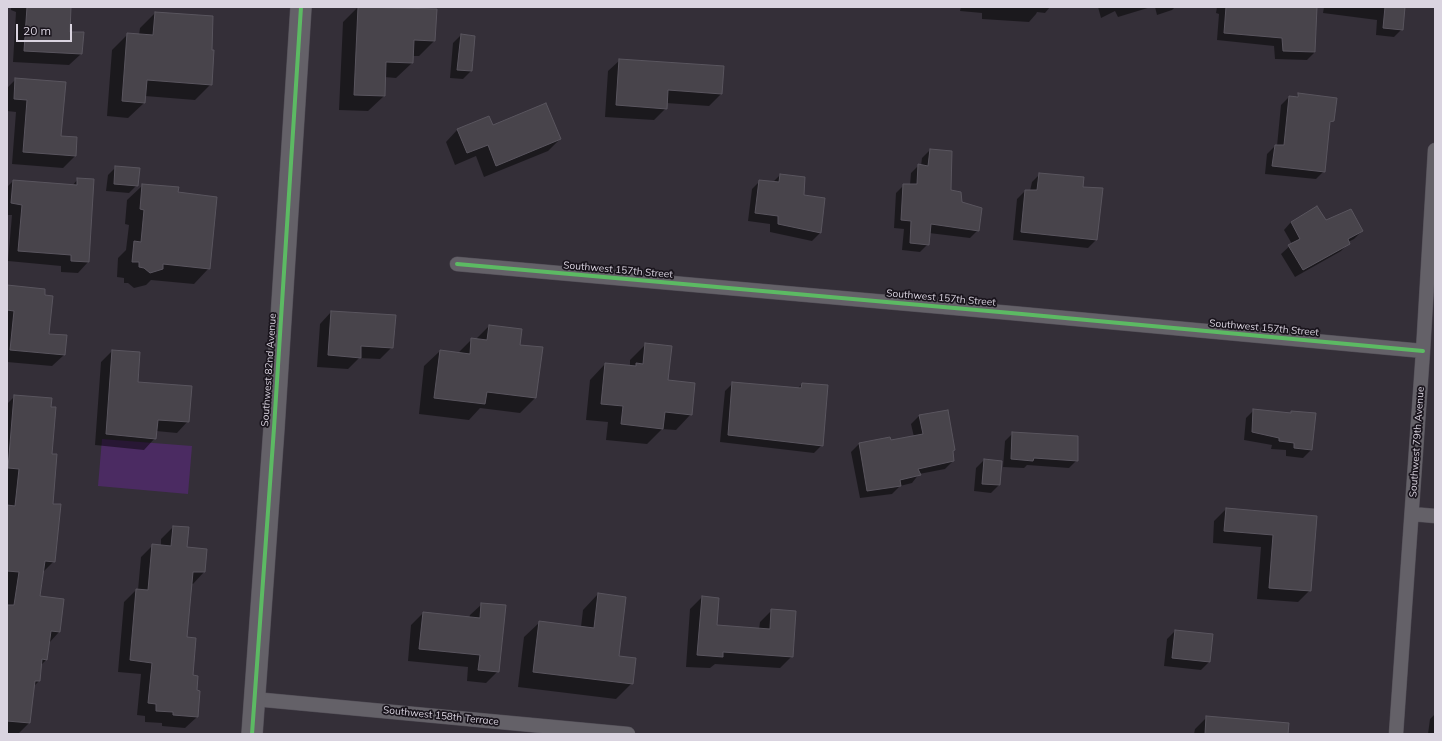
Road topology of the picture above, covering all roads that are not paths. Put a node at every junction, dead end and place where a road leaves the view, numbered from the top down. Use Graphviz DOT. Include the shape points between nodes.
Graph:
graph roads {
  1 [pos="301,7"];
  2 [pos="1435,150"];
  3 [pos="457,264"];
  4 [pos="1423,351"];
  5 [pos="1412,514"];
  6 [pos="1435,516"];
  7 [pos="254,699"];
  8 [pos="252,734"];
  9 [pos="628,734"];
  10 [pos="1396,734"];
  1 -- 7 [label="street, Southwest 82nd Avenue"];
  2 -- 4 [label="street, Southwest 79th Avenue"];
  3 -- 4 [label="street, Southwest 157th Street"];
  4 -- 5 [label="street, Southwest 79th Avenue"];
  5 -- 6 [label="street"];
  5 -- 10 [label="street, Southwest 79th Avenue"];
  7 -- 8 [label="street, Southwest 82nd Avenue"];
  7 -- 9 [label="street, Southwest 158th Terrace"];
}
